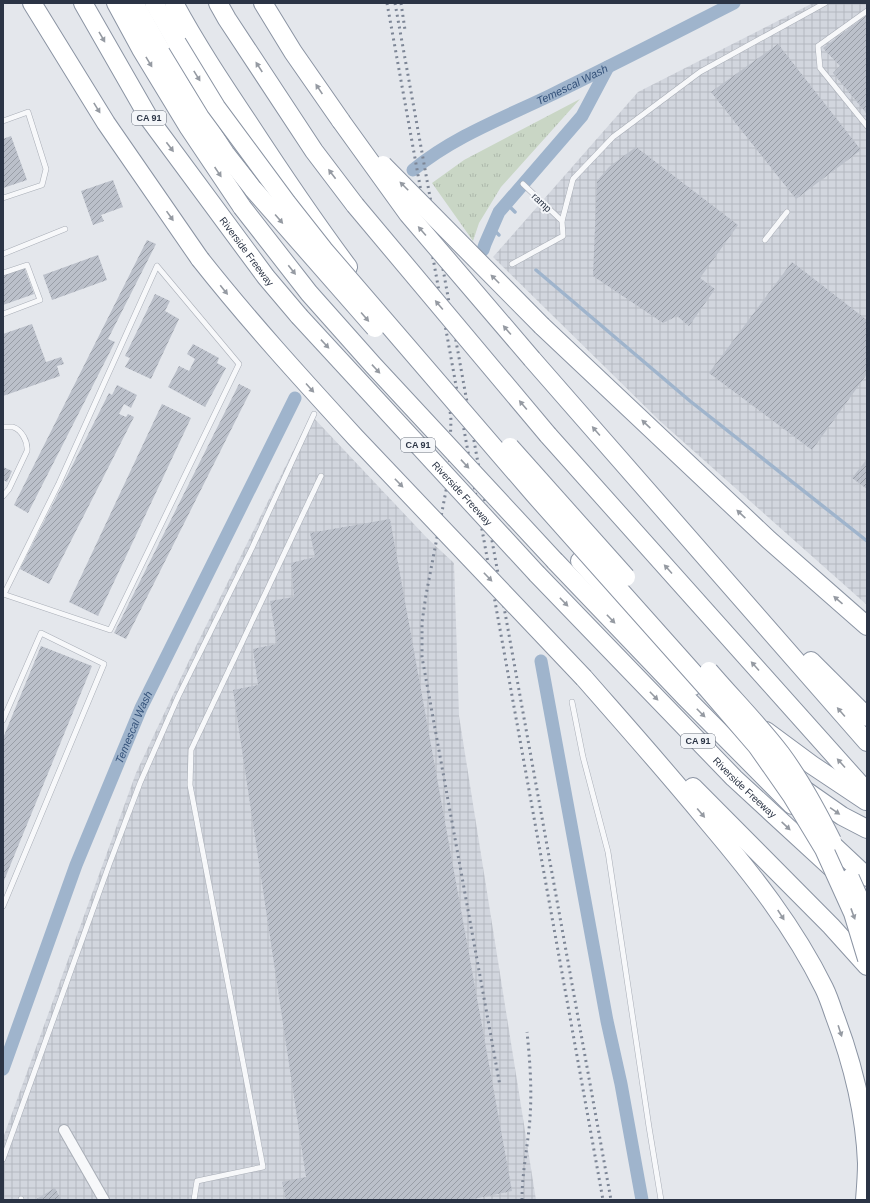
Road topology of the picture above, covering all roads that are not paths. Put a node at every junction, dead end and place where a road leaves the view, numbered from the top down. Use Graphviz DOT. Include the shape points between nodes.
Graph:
graph roads {
  1 [pos="32,3"];
  2 [pos="40,3"];
  3 [pos="83,3"];
  4 [pos="116,3"];
  5 [pos="134,3"];
  6 [pos="154,3"];
  7 [pos="167,3"];
  8 [pos="174,3"];
  9 [pos="214,3"];
  10 [pos="218,3"];
  11 [pos="263,3"];
  12 [pos="825,3"];
  13 [pos="867,11"];
  14 [pos="227,19"];
  15 [pos="181,39"];
  16 [pos="76,75"];
  17 [pos="3,121"];
  18 [pos="341,122"];
  19 [pos="867,126"];
  20 [pos="523,184"];
  21 [pos="3,198"];
  22 [pos="787,212"];
  23 [pos="562,221"];
  24 [pos="65,229"];
  25 [pos="764,240"];
  26 [pos="3,254"];
  27 [pos="512,264"];
  28 [pos="3,273"];
  29 [pos="3,314"];
  30 [pos="314,414"];
  31 [pos="3,427"];
  32 [pos="321,476"];
  33 [pos="649,492"];
  34 [pos="3,496"];
  35 [pos="4,594"];
  36 [pos="867,626"];
  37 [pos="584,678"];
  38 [pos="572,702"];
  39 [pos="867,717"];
  40 [pos="3,720"];
  41 [pos="867,742"];
  42 [pos="867,792"];
  43 [pos="867,802"];
  44 [pos="867,829"];
  45 [pos="867,877"];
  46 [pos="867,901"];
  47 [pos="3,906"];
  48 [pos="867,916"];
  49 [pos="867,959"];
  50 [pos="867,966"];
  51 [pos="64,1130"];
  52 [pos="3,1160"];
  53 [pos="104,1200"];
  54 [pos="194,1200"];
  55 [pos="662,1200"];
  56 [pos="865,1200"];
  1 -- 16 [label="highway"];
  2 -- 16 [label="highway"];
  3 -- 46 [label="highway, Riverside Freeway / CA 91, one-way, bridge" via="150,120 266,276 299,316 537,574 734,778"];
  4 -- 45 [label="highway, one-way, bridge" via="189,128 242,206 309,293 555,561 708,720"];
  5 -- 44 [label="highway, one-way, bridge" via="183,89 225,153 254,190 580,561 730,727 780,772 842,816"];
  6 -- 15 [label="highway"];
  7 -- 15 [label="highway"];
  8 -- 43 [label="highway" via="212,68 348,267 676,643 728,698 764,730"];
  9 -- 14 [label="highway"];
  10 -- 14 [label="highway"];
  18 -- 11 [label="highway, one-way"];
  12 -- 23 [label="lane" via="700,72 613,137 573,179"];
  13 -- 19 [label="lane" via="818,46 820,68"];
  42 -- 14 [label="highway, one-way, bridge" via="548,435 355,206 314,151"];
  15 -- 48 [label="highway, bridge" via="308,214 392,314 765,734 793,772 818,813"];
  15 -- 49 [label="highway, one-way, bridge" via="221,113 324,250 534,494 757,746 792,796 824,849 853,913"];
  16 -- 37 [label="highway, one-way, bridge" via="106,123 225,291 313,391"];
  17 -- 21 [label="lane" via="28,112 46,169 42,185"];
  33 -- 18 [label="highway, one-way, bridge" via="408,214"];
  36 -- 18 [label="highway, one-way, bridge" via="769,540 542,326"];
  20 -- 23 [label="lane, ramp"];
  22 -- 25 [label="lane"];
  23 -- 27 [label="lane" via="563,236"];
  24 -- 26 [label="lane"];
  28 -- 29 [label="lane" via="27,265 40,300"];
  30 -- 52 [label="lane" via="252,548 178,697 140,783 108,865"];
  31 -- 34 [label="lane" via="14,428 24,436 28,445 9,489"];
  32 -- 54 [label="lane" via="191,750 190,785 263,1167 197,1181"];
  33 -- 39 [label="highway" via="771,621"];
  41 -- 33 [label="highway, one-way"];
  35 -- 35 [label="lane" via="59,483 157,266 239,364 110,630"];
  37 -- 50 [label="highway" via="831,926"];
  37 -- 56 [label="highway, one-way" via="697,808 774,905 824,989 839,1027 854,1078 863,1122 867,1163"];
  38 -- 55 [label="lane" via="583,757 608,852"];
  40 -- 47 [label="lane" via="40,633 104,664"];
  51 -- 53 [label="street"];
}
